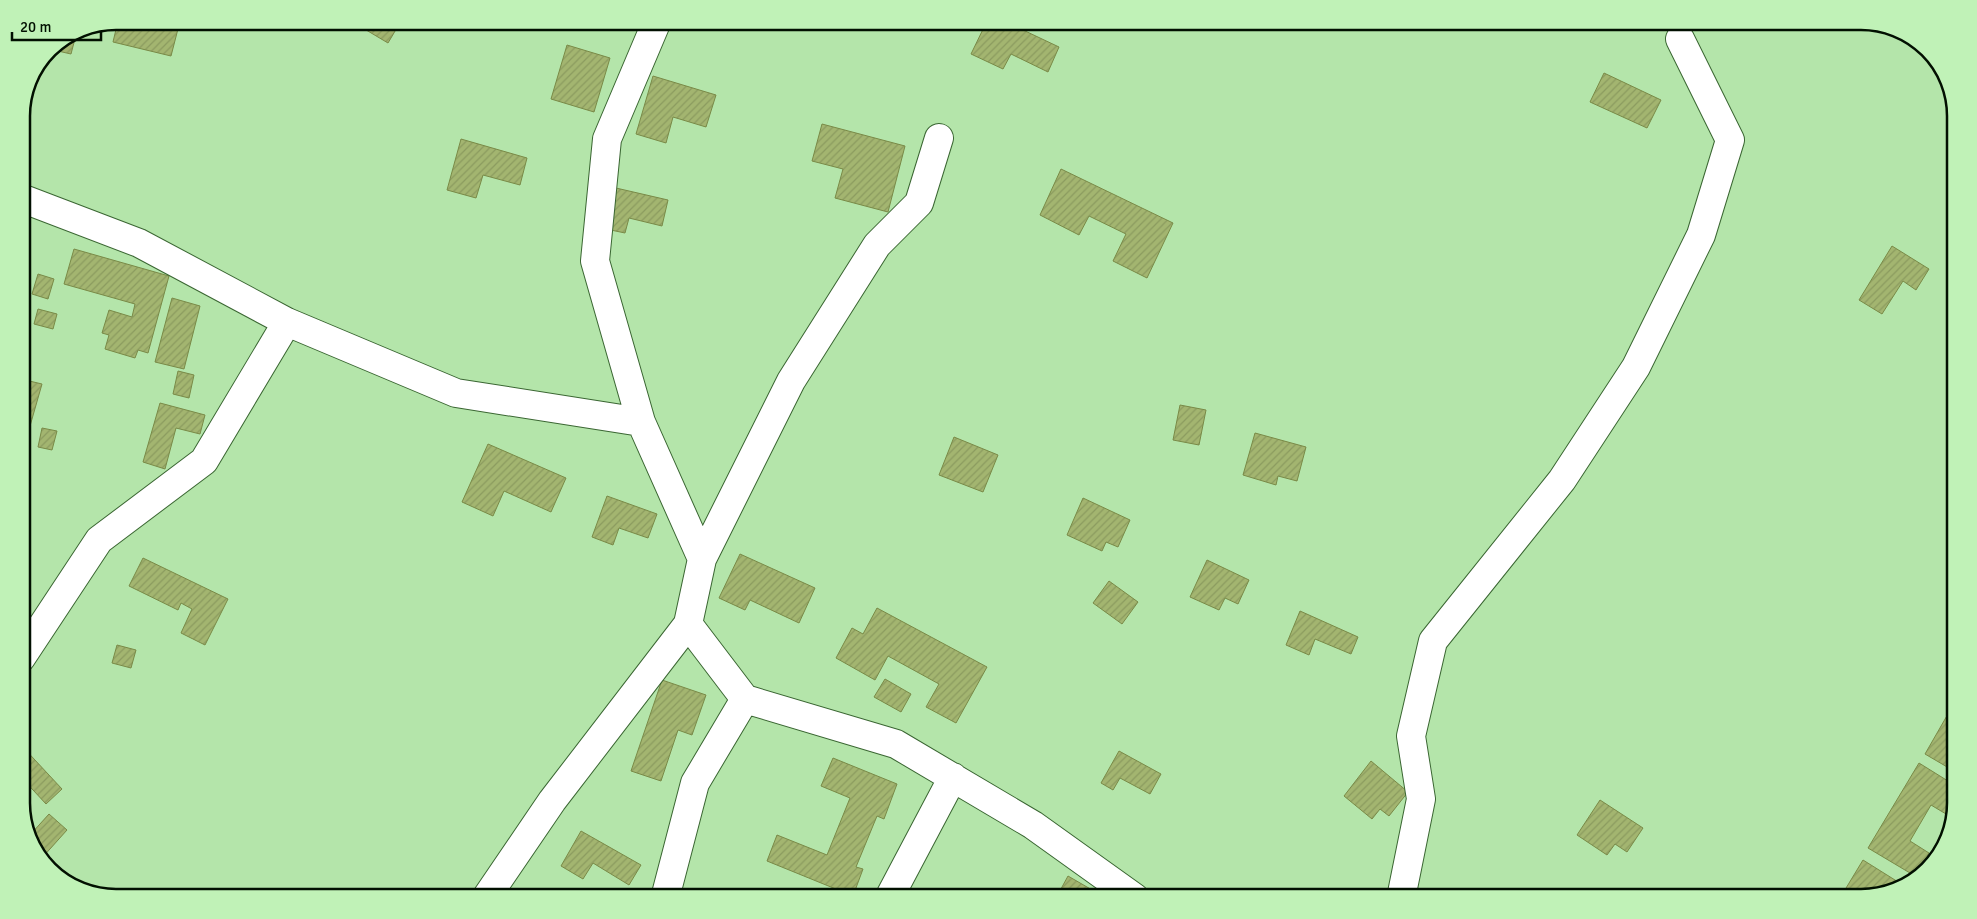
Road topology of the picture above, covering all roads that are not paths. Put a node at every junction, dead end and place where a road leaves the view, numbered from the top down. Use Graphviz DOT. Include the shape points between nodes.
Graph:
graph roads {
  1 [pos="653,30"];
  2 [pos="1680,40"];
  3 [pos="939,138"];
  4 [pos="30,201"];
  5 [pos="287,322"];
  6 [pos="641,422"];
  7 [pos="702,559"];
  8 [pos="688,624"];
  9 [pos="30,646"];
  10 [pos="745,699"];
  11 [pos="953,777"];
  12 [pos="492,889"];
  13 [pos="667,889"];
  14 [pos="894,889"];
  15 [pos="1122,889"];
  16 [pos="1403,889"];
  1 -- 6 [label="street" via="607,139 595,261"];
  2 -- 16 [label="street" via="1730,140 1701,235 1636,367 1562,480 1434,641 1411,736 1421,799"];
  3 -- 7 [label="street" via="919,204 877,245 791,381"];
  4 -- 5 [label="street" via="139,243"];
  5 -- 6 [label="street" via="456,393"];
  5 -- 9 [label="street" via="204,461 99,540"];
  6 -- 7 [label="street"];
  7 -- 8 [label="street"];
  8 -- 10 [label="street"];
  8 -- 12 [label="street" via="552,801"];
  10 -- 11 [label="street" via="896,744"];
  10 -- 13 [label="street" via="695,783"];
  11 -- 14 [label="street"];
  11 -- 15 [label="street" via="1033,825"];
}
